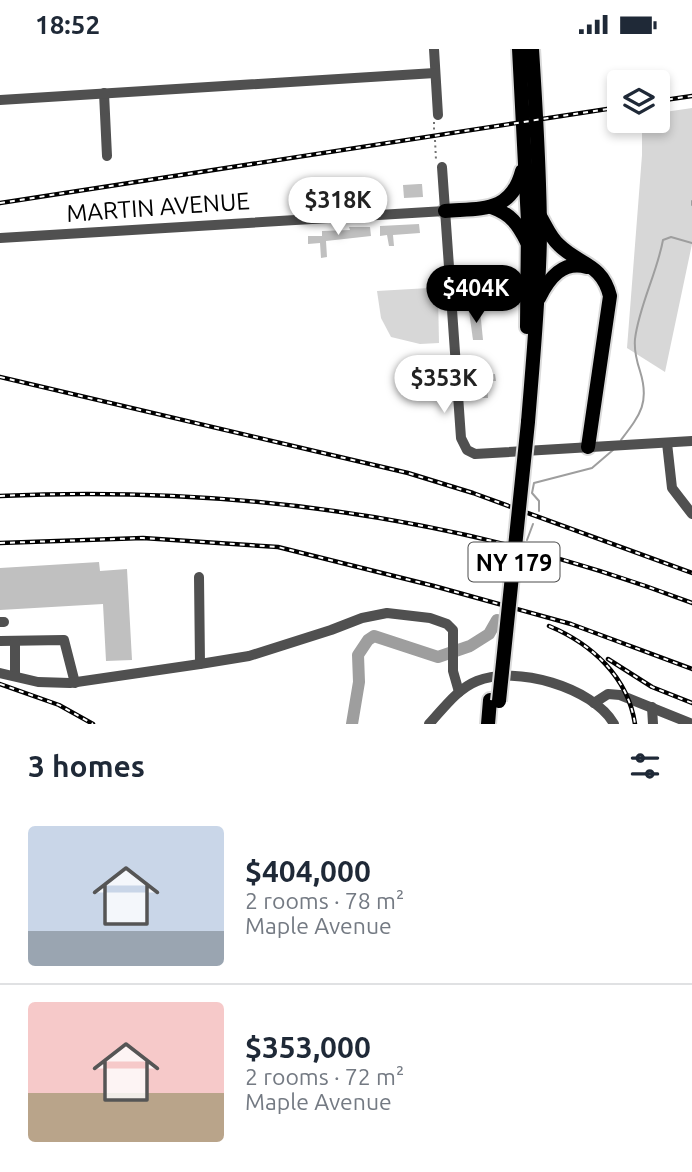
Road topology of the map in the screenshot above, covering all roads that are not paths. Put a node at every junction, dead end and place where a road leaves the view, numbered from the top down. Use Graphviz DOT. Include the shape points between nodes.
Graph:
graph roads {
  1 [pos="434,49"];
  2 [pos="519,49"];
  3 [pos="532,49"];
  4 [pos="435,73"];
  5 [pos="104,93"];
  6 [pos="0,100"];
  7 [pos="436,118"];
  8 [pos="526,153"];
  9 [pos="107,156"];
  10 [pos="442,167"];
  11 [pos="491,207"];
  12 [pos="445,211"];
  13 [pos="540,214"];
  14 [pos="0,238"];
  15 [pos="527,243"];
  16 [pos="596,270"];
  17 [pos="538,299"];
  18 [pos="524,422"];
  19 [pos="692,441"];
  20 [pos="667,443"];
  21 [pos="588,447"];
  22 [pos="692,514"];
  23 [pos="199,576"];
  24 [pos="0,641"];
  25 [pos="15,641"];
  26 [pos="200,664"];
  27 [pos="0,673"];
  28 [pos="15,676"];
  29 [pos="75,683"];
  30 [pos="459,692"];
  31 [pos="494,700"];
  32 [pos="594,703"];
  33 [pos="652,707"];
  34 [pos="429,724"];
  35 [pos="488,724"];
  36 [pos="497,724"];
  37 [pos="614,724"];
  38 [pos="653,724"];
  39 [pos="692,724"];
  1 -- 4 [label="street"];
  2 -- 8 [label="highway, NY 179"];
  3 -- 13 [label="highway, NY 179"];
  4 -- 5 [label="street"];
  4 -- 7 [label="street"];
  5 -- 6 [label="street"];
  5 -- 9 [label="street"];
  8 -- 11 [label="highway" via="516,190"];
  8 -- 15 [label="highway, NY 179"];
  10 -- 12 [label="street"];
  11 -- 12 [label="highway"];
  11 -- 15 [label="highway" via="514,219"];
  12 -- 14 [label="street, MARTIN AVENUE"];
  12 -- 21 [label="street" via="463,445 475,454"];
  13 -- 16 [label="highway" via="560,246"];
  13 -- 17 [label="highway, NY 179"];
  15 -- 18 [label="highway, NY 179"];
  16 -- 17 [label="highway" via="574,264 562,268"];
  16 -- 21 [label="highway" via="608,289 610,306"];
  17 -- 18 [label="highway, NY 179"];
  18 -- 31 [label="highway, NY 179"];
  19 -- 20 [label="street"];
  20 -- 21 [label="street"];
  20 -- 22 [label="street" via="672,488"];
  23 -- 26 [label="street"];
  24 -- 25 [label="street"];
  25 -- 28 [label="street"];
  25 -- 29 [label="street" via="64,640"];
  26 -- 29 [label="street"];
  26 -- 30 [label="street" via="249,656 387,613 430,618 453,630 453,671"];
  27 -- 28 [label="street"];
  28 -- 29 [label="street"];
  30 -- 32 [label="street" via="491,676 515,675 537,678"];
  30 -- 34 [label="street"];
  31 -- 35 [label="highway, NY 179"];
  31 -- 36 [label="highway, NY 179"];
  32 -- 33 [label="street" via="614,694"];
  32 -- 37 [label="street"];
  33 -- 38 [label="street"];
  33 -- 39 [label="street"];
}
